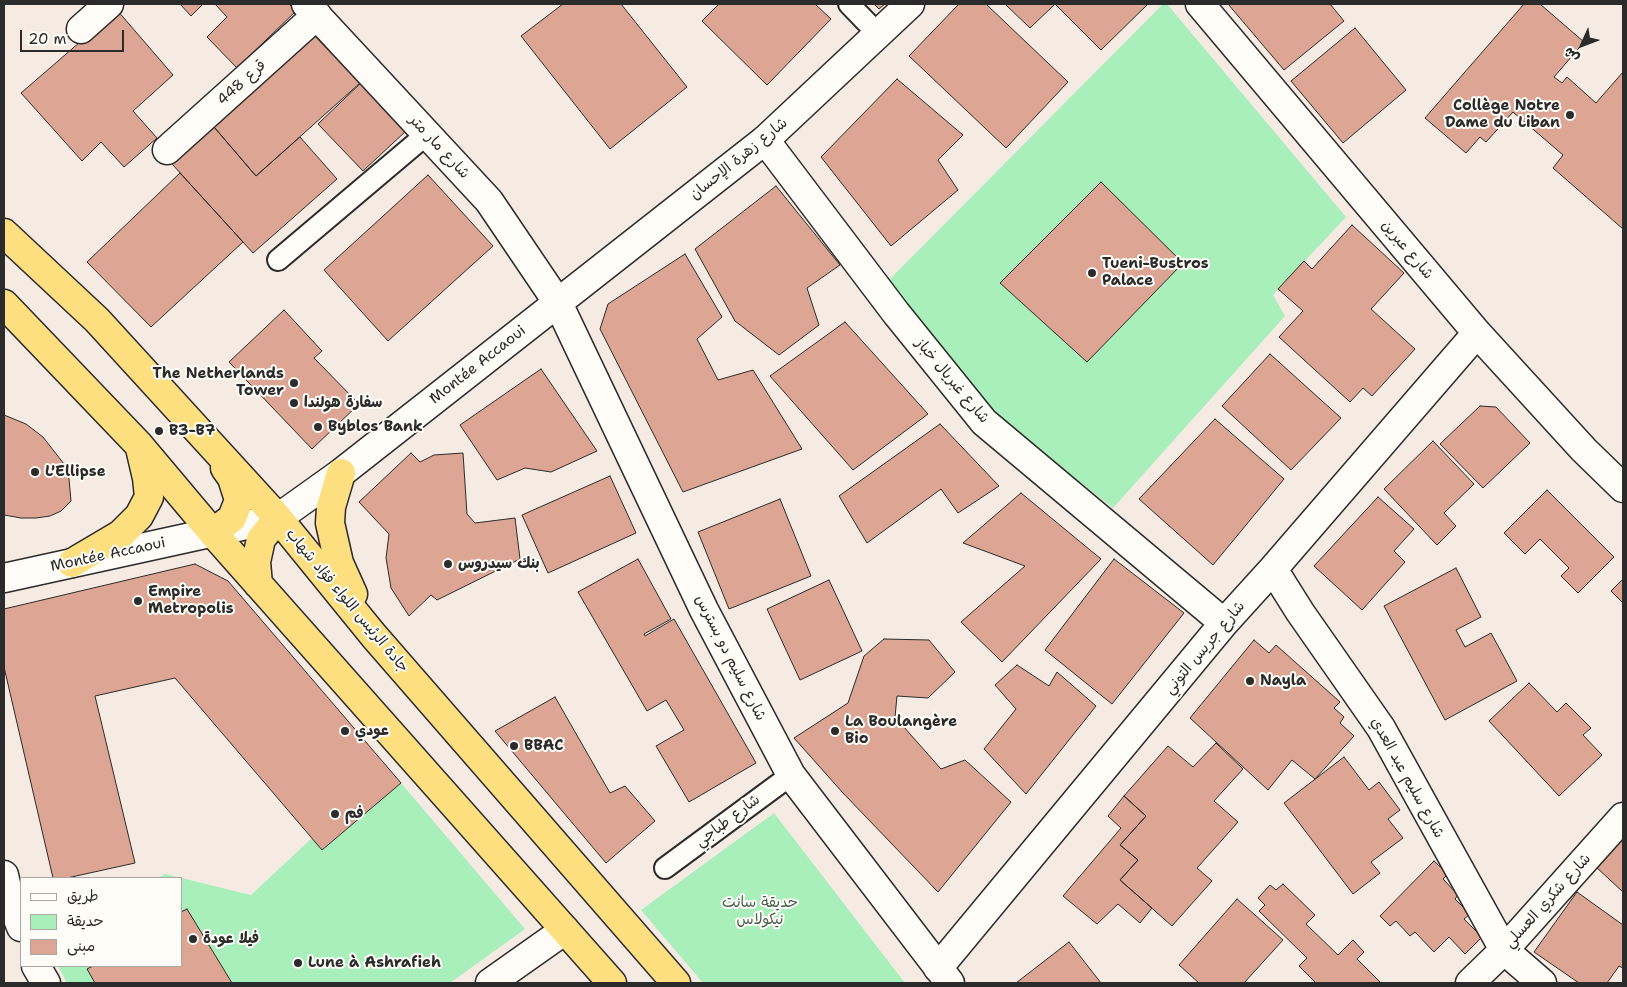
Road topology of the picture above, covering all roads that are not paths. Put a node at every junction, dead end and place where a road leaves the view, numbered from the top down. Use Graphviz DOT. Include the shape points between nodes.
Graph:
graph roads {
  1 [pos="109,4"];
  2 [pos="849,4"];
  3 [pos="910,4"];
  4 [pos="1200,4"];
  5 [pos="311,10"];
  6 [pos="81,29"];
  7 [pos="879,35"];
  8 [pos="426,134"];
  9 [pos="765,140"];
  10 [pos="167,150"];
  11 [pos="4,233"];
  12 [pos="278,260"];
  13 [pos="558,303"];
  14 [pos="4,304"];
  15 [pos="1476,332"];
  16 [pos="205,438"];
  17 [pos="140,444"];
  18 [pos="341,473"];
  19 [pos="1623,488"];
  20 [pos="278,518"];
  21 [pos="213,532"];
  22 [pos="72,563"];
  23 [pos="1273,570"];
  24 [pos="4,578"];
  25 [pos="258,584"];
  26 [pos="1224,623"];
  27 [pos="374,636"];
  28 [pos="791,775"];
  29 [pos="1623,817"];
  30 [pos="666,868"];
  31 [pos="4,874"];
  32 [pos="20,924"];
  33 [pos="565,930"];
  34 [pos="1504,950"];
  35 [pos="37,967"];
  36 [pos="944,976"];
  37 [pos="46,983"];
  38 [pos="490,983"];
  39 [pos="612,983"];
  40 [pos="676,983"];
  41 [pos="1470,983"];
  42 [pos="1542,983"];
  1 -- 6 [label="street"];
  2 -- 7 [label="lane"];
  3 -- 7 [label="street, شارع زهرة الإحسان"];
  4 -- 15 [label="street, شارع عبرين"];
  5 -- 8 [label="street, شارع مار متر"];
  5 -- 10 [label="street, قرع 448"];
  7 -- 9 [label="street, شارع زهرة الإحسان"];
  8 -- 12 [label="lane"];
  8 -- 13 [label="street, شارع مار متر" via="489,201"];
  9 -- 13 [label="street, شارع زهرة الإحسان"];
  9 -- 26 [label="street, شارع غبريال خباز" via="896,313 984,422"];
  11 -- 16 [label="highway, جادة الرئيس اللواء فؤاد شهاب" via="97,320"];
  13 -- 18 [label="street, Montée Accaoui"];
  13 -- 28 [label="street, شارع سليم دو بسترس" via="704,610"];
  14 -- 17 [label="highway"];
  15 -- 19 [label="street, شارع عبرين"];
  15 -- 23 [label="street, شارع جريس التوني"];
  16 -- 20 [label="highway, جادة الرئيس اللواء فؤاد شهاب"];
  16 -- 21 [label="highway" via="232,478 238,500 232,518"];
  17 -- 21 [label="highway"];
  17 -- 22 [label="highway" via="149,497 140,516 121,534"];
  18 -- 20 [label="street, Montée Accaoui"];
  18 -- 27 [label="highway" via="331,507 332,538 338,563"];
  20 -- 21 [label="street, Montée Accaoui"];
  20 -- 25 [label="highway" via="260,539 256,562"];
  20 -- 27 [label="highway, جادة الرئيس اللواء فؤاد شهاب"];
  21 -- 22 [label="street, Montée Accaoui"];
  21 -- 25 [label="highway"];
  22 -- 24 [label="street, Montée Accaoui"];
  23 -- 26 [label="street, شارع جريس التوني"];
  23 -- 34 [label="street, شارع سليم عبد العدي" via="1381,728"];
  25 -- 33 [label="highway"];
  26 -- 36 [label="street, شارع جريس التوني"];
  27 -- 40 [label="highway, جادة الرئيس اللواء فؤاد شهاب"];
  28 -- 30 [label="lane, شارع طباجي"];
  28 -- 36 [label="street, شارع سليم دو بسترس"];
  29 -- 34 [label="street, شارع شكري العسلي"];
  31 -- 32 [label="street"];
  33 -- 38 [label="street"];
  33 -- 39 [label="highway"];
  34 -- 41 [label="street, شارع شكري العسلي"];
  34 -- 42 [label="street, شارع سليم عبد العدي"];
  35 -- 37 [label="street"];
}
